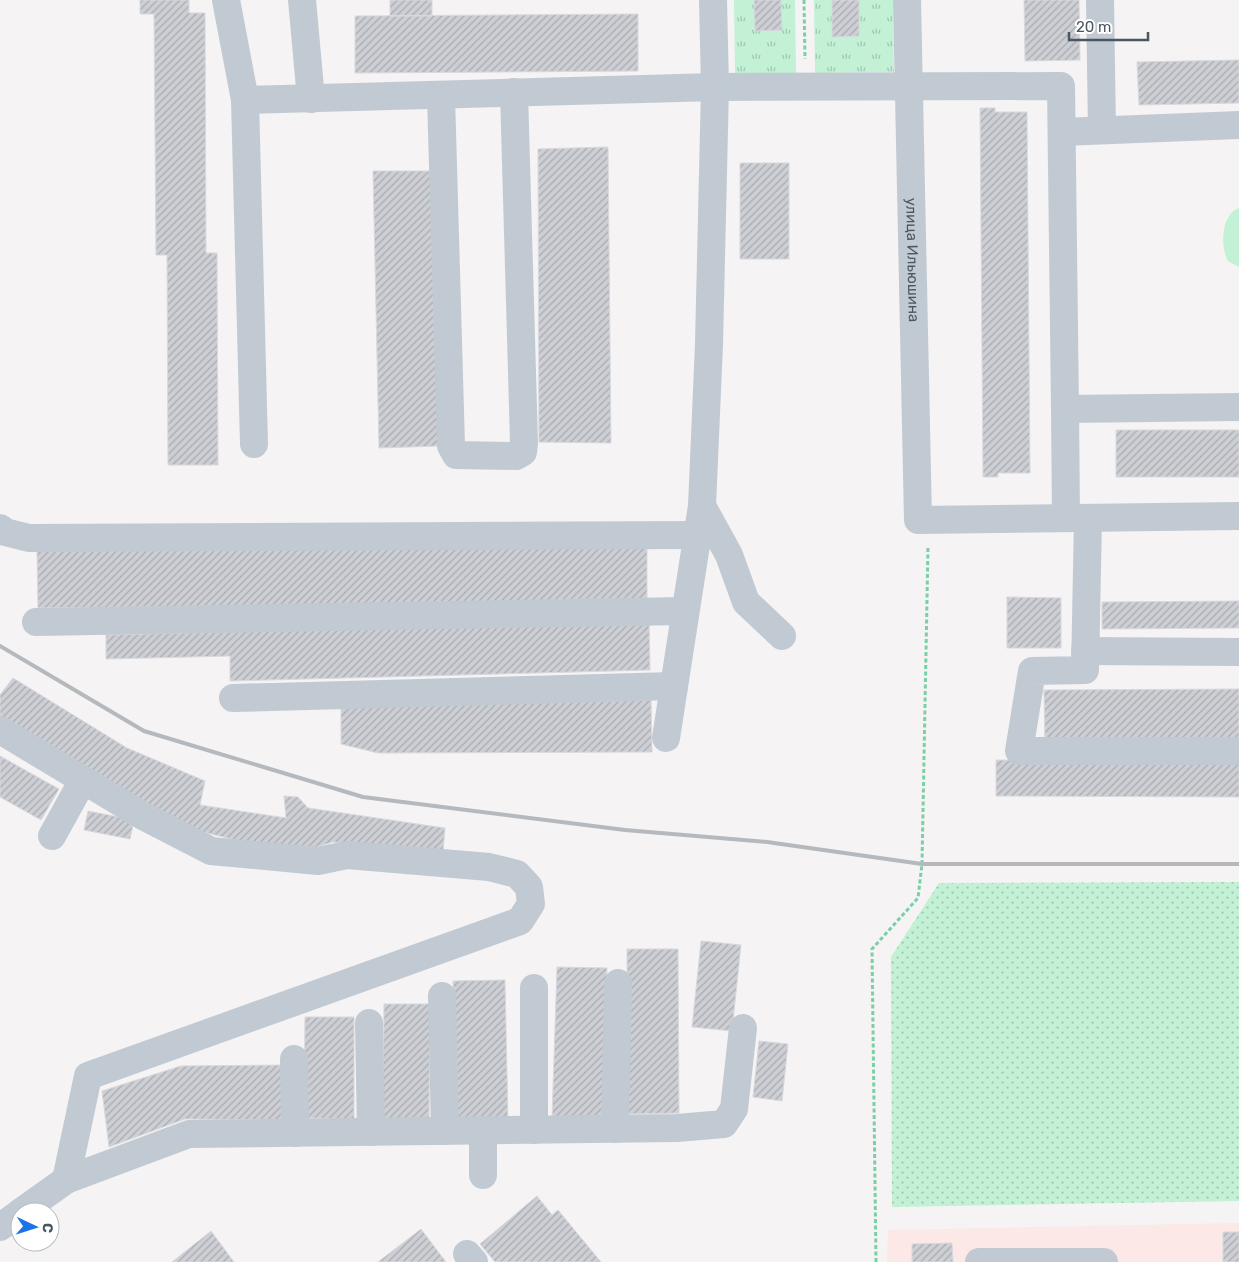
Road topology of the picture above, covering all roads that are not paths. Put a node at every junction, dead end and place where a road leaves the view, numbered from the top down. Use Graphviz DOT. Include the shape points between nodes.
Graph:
graph roads {
  1 [pos="226,0"];
  2 [pos="302,0"];
  3 [pos="713,0"];
  4 [pos="907,0"];
  5 [pos="1100,0"];
  6 [pos="1101,85"];
  7 [pos="1062,86"];
  8 [pos="714,87"];
  9 [pos="907,87"];
  10 [pos="514,92"];
  11 [pos="441,96"];
  12 [pos="310,99"];
  13 [pos="245,100"];
  14 [pos="1239,125"];
  15 [pos="1102,130"];
  16 [pos="1062,132"];
  17 [pos="1239,408"];
  18 [pos="1065,409"];
  19 [pos="254,444"];
  20 [pos="702,506"];
  21 [pos="1239,516"];
  22 [pos="1077,518"];
  23 [pos="0,528"];
  24 [pos="697,535"];
  25 [pos="686,611"];
  26 [pos="36,622"];
  27 [pos="782,636"];
  28 [pos="1085,651"];
  29 [pos="1239,652"];
  30 [pos="674,686"];
  31 [pos="233,698"];
  32 [pos="0,730"];
  33 [pos="666,738"];
  34 [pos="1239,751"];
  35 [pos="83,780"];
  36 [pos="52,836"];
  37 [pos="618,983"];
  38 [pos="534,988"];
  39 [pos="442,996"];
  40 [pos="369,1023"];
  41 [pos="744,1028"];
  42 [pos="294,1060"];
  43 [pos="615,1129"];
  44 [pos="483,1130"];
  45 [pos="534,1130"];
  46 [pos="445,1131"];
  47 [pos="370,1132"];
  48 [pos="295,1133"];
  49 [pos="483,1176"];
  50 [pos="66,1180"];
  51 [pos="35,1202"];
  52 [pos="979,1262"];
  53 [pos="1104,1262"];
  1 -- 13 [label="street"];
  2 -- 12 [label="street"];
  3 -- 8 [label="street"];
  4 -- 9 [label="street, улица Ильюшина"];
  5 -- 6 [label="street"];
  6 -- 7 [label="street"];
  6 -- 15 [label="street"];
  7 -- 9 [label="street"];
  7 -- 16 [label="street"];
  8 -- 9 [label="street"];
  8 -- 10 [label="street"];
  8 -- 20 [label="street"];
  9 -- 22 [label="street, улица Ильюшина" via="918,520"];
  10 -- 11 [label="street"];
  10 -- 11 [label="street" via="524,443 523,452 516,456 456,455 451,446"];
  11 -- 12 [label="street"];
  12 -- 13 [label="street"];
  13 -- 19 [label="street"];
  14 -- 15 [label="street"];
  15 -- 16 [label="street"];
  16 -- 18 [label="street"];
  17 -- 18 [label="street"];
  18 -- 22 [label="street"];
  20 -- 24 [label="street"];
  20 -- 27 [label="street" via="729,555 746,602"];
  21 -- 22 [label="street"];
  22 -- 28 [label="street"];
  23 -- 24 [label="street" via="30,538"];
  24 -- 25 [label="street"];
  25 -- 26 [label="street"];
  25 -- 30 [label="street"];
  28 -- 29 [label="street"];
  28 -- 34 [label="street" via="1085,670 1032,671 1019,751"];
  30 -- 31 [label="street"];
  30 -- 33 [label="street"];
  32 -- 35 [label="street"];
  35 -- 36 [label="street"];
  35 -- 50 [label="street" via="211,851 318,861 347,855 490,867 517,874 529,887 531,904 520,921 88,1076"];
  37 -- 43 [label="street"];
  38 -- 45 [label="street"];
  39 -- 46 [label="street"];
  40 -- 47 [label="street"];
  41 -- 43 [label="street" via="734,1109 724,1124"];
  42 -- 48 [label="street"];
  43 -- 45 [label="street"];
  44 -- 45 [label="street"];
  44 -- 46 [label="street"];
  44 -- 49 [label="street"];
  46 -- 47 [label="street"];
  47 -- 48 [label="street"];
  48 -- 50 [label="street" via="189,1134"];
  50 -- 51 [label="street"];
  52 -- 53 [label="street"];
}
